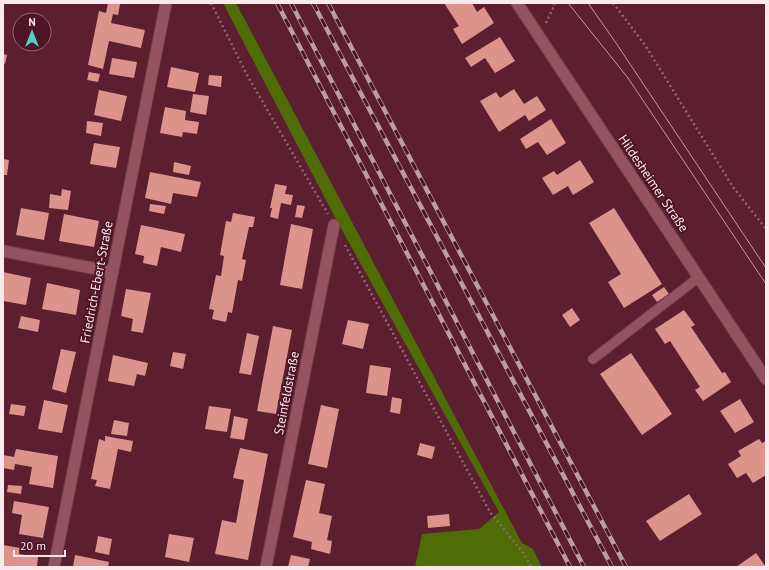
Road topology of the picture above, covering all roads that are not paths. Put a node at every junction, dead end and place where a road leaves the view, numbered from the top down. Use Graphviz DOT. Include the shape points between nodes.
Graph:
graph roads {
  1 [pos="166,3"];
  2 [pos="517,3"];
  3 [pos="334,225"];
  4 [pos="3,251"];
  5 [pos="113,272"];
  6 [pos="699,277"];
  7 [pos="592,359"];
  8 [pos="766,379"];
  9 [pos="54,567"];
  10 [pos="266,567"];
  1 -- 5 [label="street, Friedrich-Ebert-Straße"];
  2 -- 6 [label="street, Hildesheimer Straße"];
  3 -- 10 [label="street, Steinfeldstraße"];
  4 -- 5 [label="street"];
  5 -- 9 [label="street, Friedrich-Ebert-Straße"];
  6 -- 7 [label="lane"];
  6 -- 8 [label="street, Hildesheimer Straße"];
}
